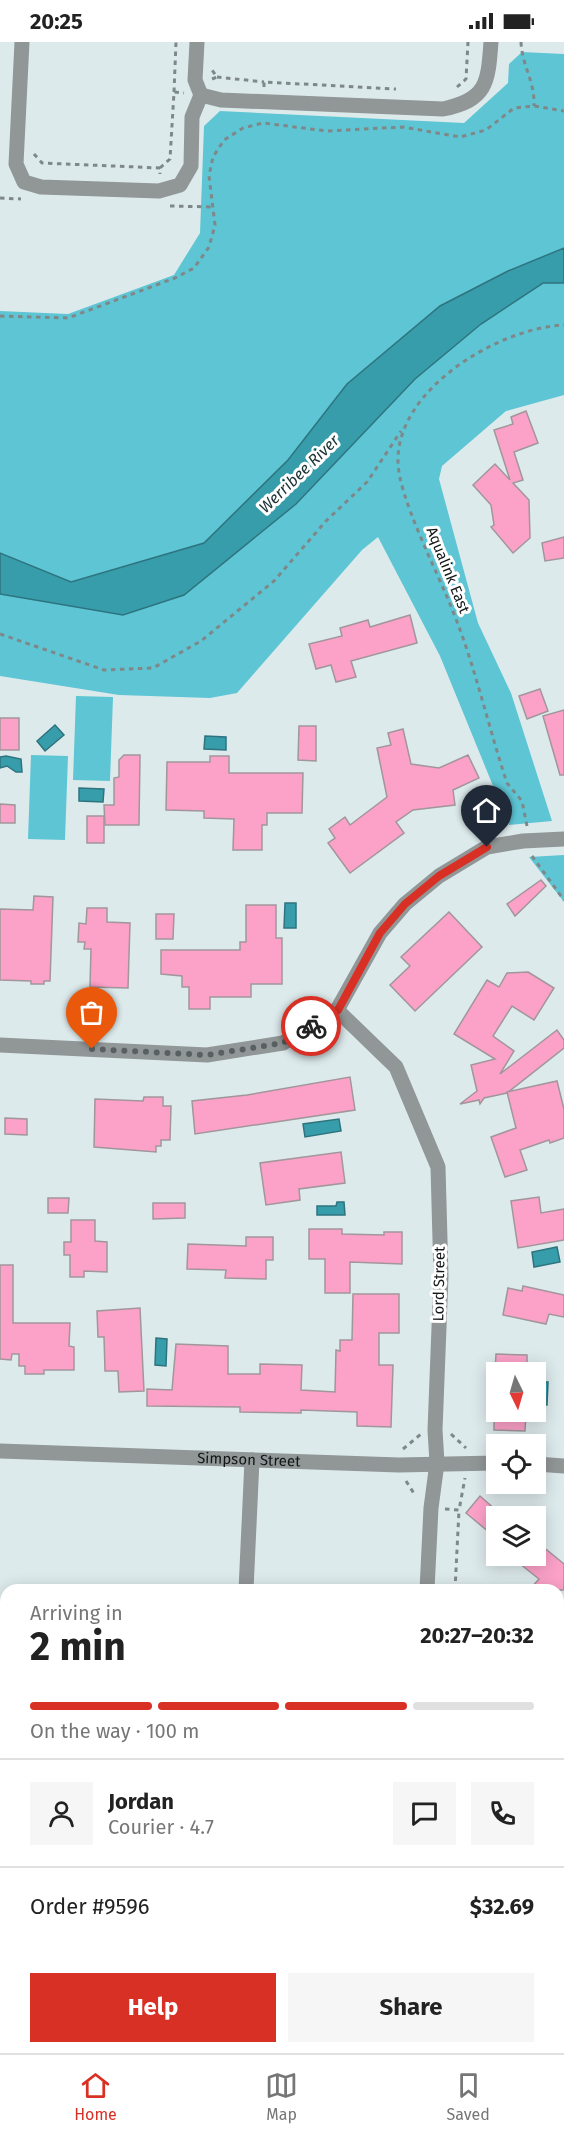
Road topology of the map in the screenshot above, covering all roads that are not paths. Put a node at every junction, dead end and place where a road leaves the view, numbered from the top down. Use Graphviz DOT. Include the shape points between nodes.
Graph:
graph roads {
  1 [pos="22,42"];
  2 [pos="196,42"];
  3 [pos="491,42"];
  4 [pos="201,95"];
  5 [pos="564,838"];
  6 [pos="338,1010"];
  7 [pos="0,1045"];
  8 [pos="0,1451"];
  9 [pos="252,1460"];
  10 [pos="486,1462"];
  11 [pos="437,1463"];
  12 [pos="546,1465"];
  13 [pos="564,1466"];
  14 [pos="246,1584"];
  15 [pos="427,1584"];
  1 -- 4 [label="street" via="16,164 24,182 41,187 157,191 180,185 191,166 192,117"];
  2 -- 4 [label="street" via="195,80"];
  3 -- 4 [label="street" via="489,72 480,94 463,105 443,110 221,100"];
  5 -- 6 [label="street" via="487,847 439,876 405,904 380,933"];
  6 -- 7 [label="street" via="283,1043 207,1055"];
  6 -- 11 [label="street, Lord Street" via="396,1067 438,1167 441,1276"];
  8 -- 9 [label="street, Simpson Street"];
  9 -- 11 [label="street, Simpson Street"];
  9 -- 14 [label="street"];
  10 -- 11 [label="street, Simpson Street"];
  11 -- 15 [label="street, Lord Street"];
  12 -- 13 [label="street"];
}
